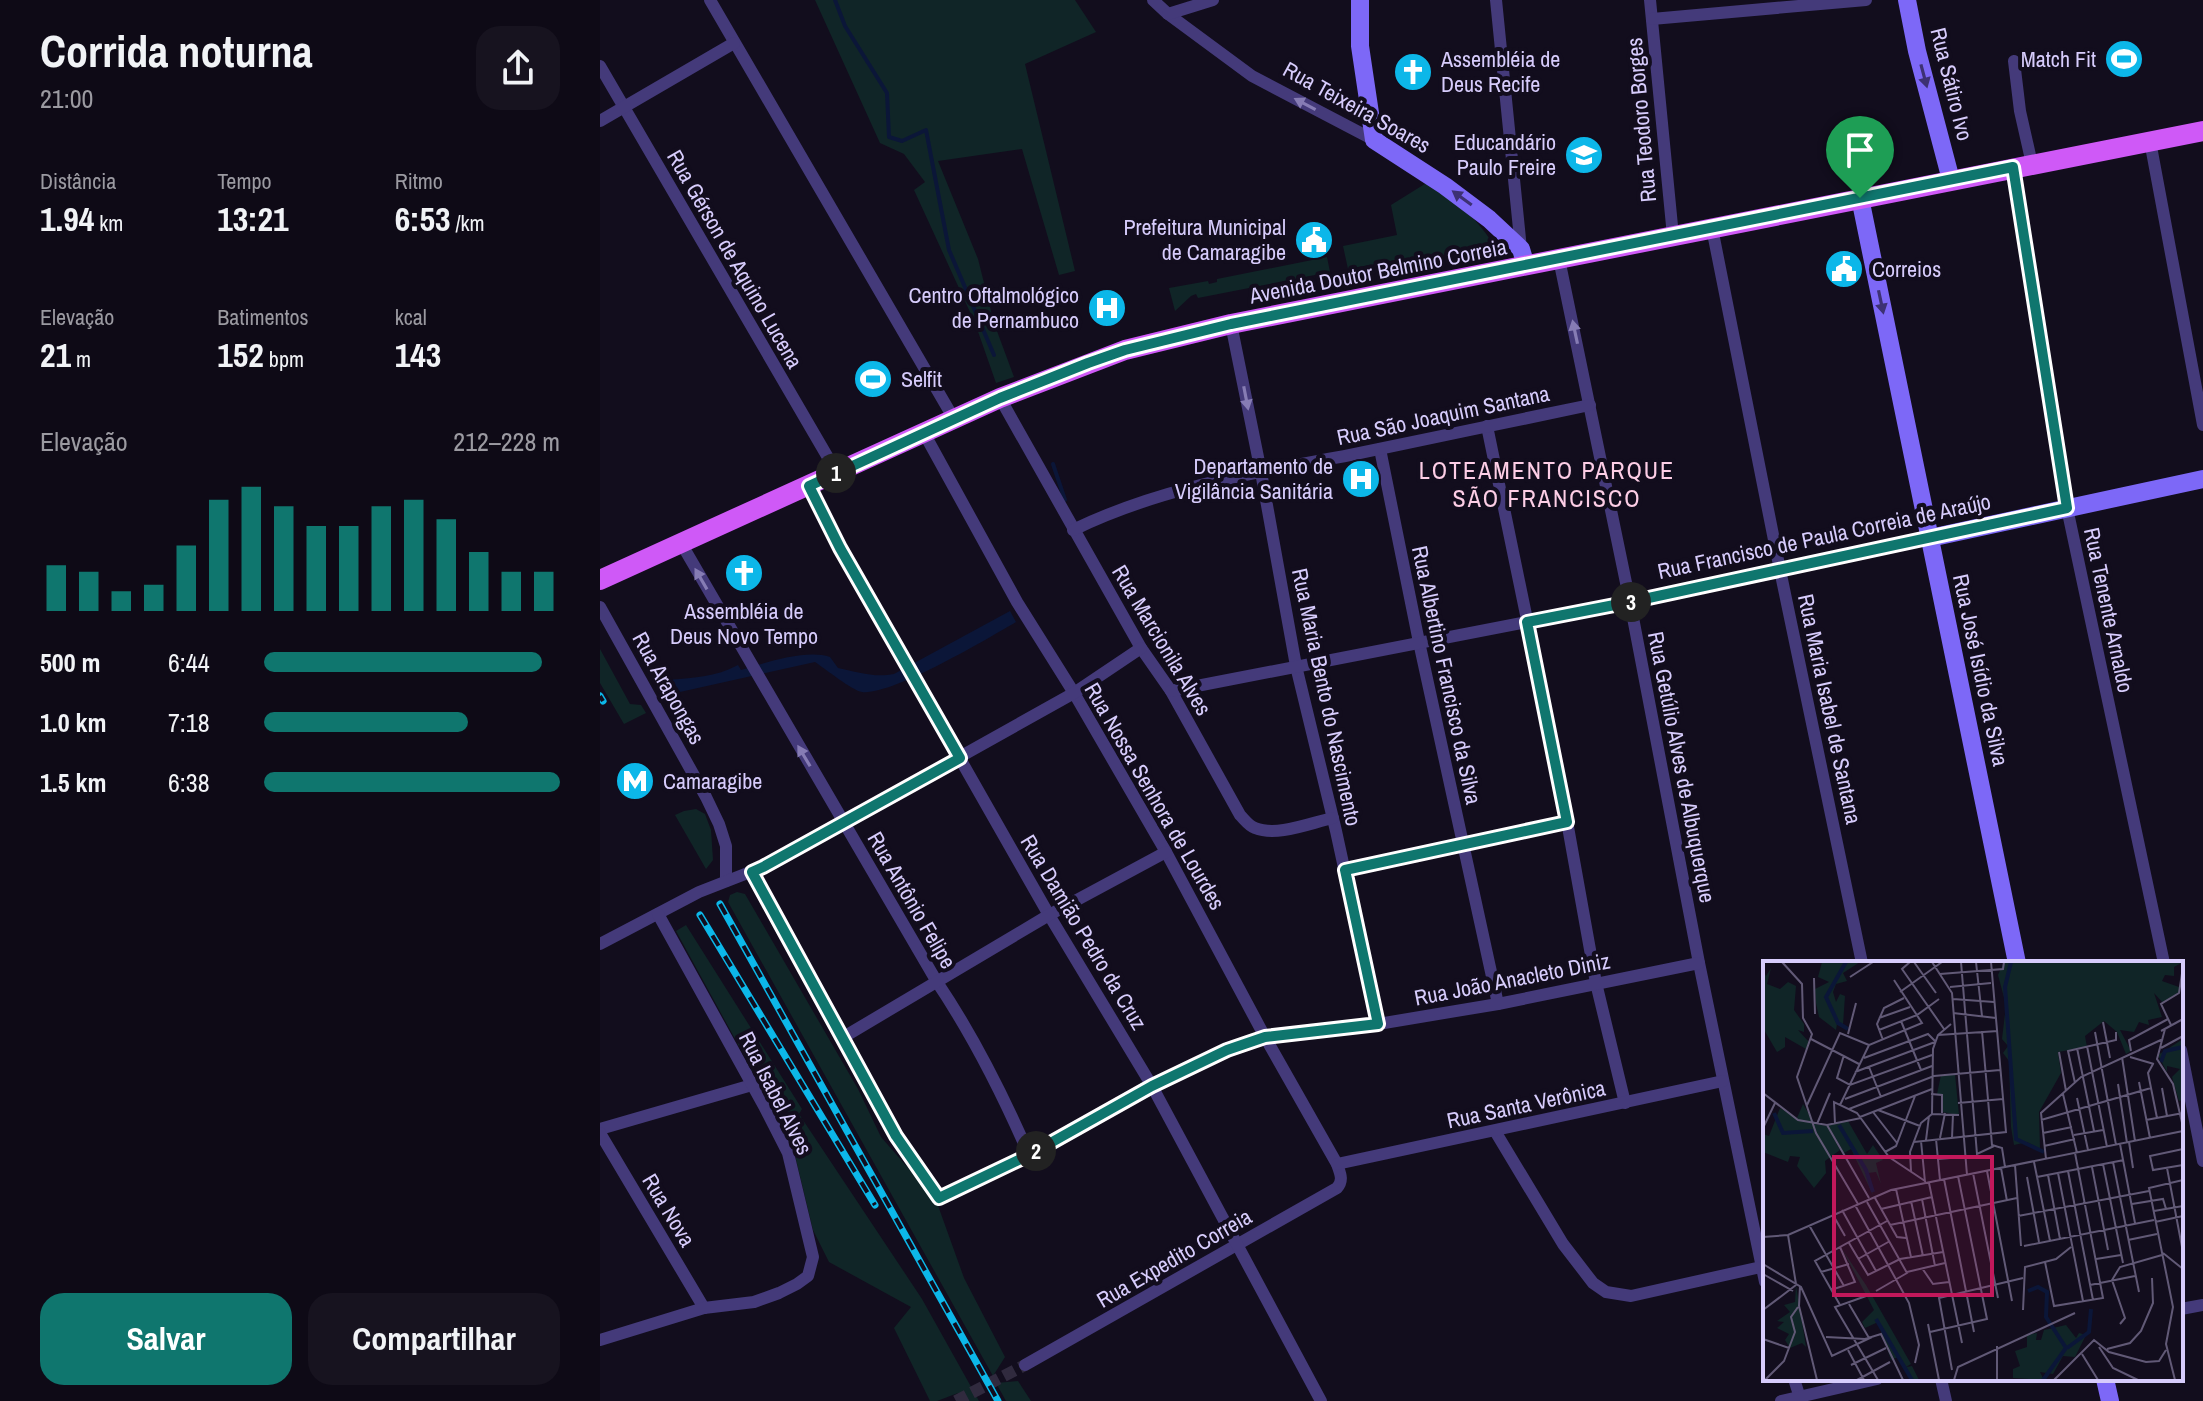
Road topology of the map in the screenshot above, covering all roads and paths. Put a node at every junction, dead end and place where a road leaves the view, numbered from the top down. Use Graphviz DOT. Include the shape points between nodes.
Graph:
graph roads {
  1 [pos="710,0"];
  2 [pos="1153,0"];
  3 [pos="1213,0"];
  4 [pos="1360,0"];
  5 [pos="1496,0"];
  6 [pos="1650,0"];
  7 [pos="1866,0"];
  8 [pos="1907,0"];
  9 [pos="1168,14"];
  10 [pos="1652,19"];
  11 [pos="734,43"];
  12 [pos="2014,61"];
  13 [pos="600,66"];
  14 [pos="624,107"];
  15 [pos="600,121"];
  16 [pos="2203,131"];
  17 [pos="1374,140"];
  18 [pos="2150,141"];
  19 [pos="2022,166"];
  20 [pos="1951,180"];
  21 [pos="1860,198"];
  22 [pos="1712,228"];
  23 [pos="1673,236"];
  24 [pos="1523,257"];
  25 [pos="1559,259"];
  26 [pos="1231,324"];
  27 [pos="1000,398"];
  28 [pos="1590,405"];
  29 [pos="954,419"];
  30 [pos="2203,425"];
  31 [pos="1487,426"];
  32 [pos="924,433"];
  33 [pos="1380,449"];
  34 [pos="1261,472"];
  35 [pos="837,473"];
  36 [pos="2203,479"];
  37 [pos="809,486"];
  38 [pos="2067,508"];
  39 [pos="1073,530"];
  40 [pos="1930,538"];
  41 [pos="681,543"];
  42 [pos="1780,570"];
  43 [pos="600,580"];
  44 [pos="1630,602"];
  45 [pos="600,607"];
  46 [pos="1527,622"];
  47 [pos="1419,642"];
  48 [pos="1141,648"];
  49 [pos="1296,666"];
  50 [pos="1171,691"];
  51 [pos="1074,693"];
  52 [pos="960,758"];
  53 [pos="1333,818"];
  54 [pos="1567,822"];
  55 [pos="844,823"];
  56 [pos="1463,846"];
  57 [pos="1166,852"];
  58 [pos="1345,870"];
  59 [pos="752,872"];
  60 [pos="726,881"];
  61 [pos="658,914"];
  62 [pos="1049,915"];
  63 [pos="600,944"];
  64 [pos="1862,961"];
  65 [pos="2017,961"];
  66 [pos="2164,961"];
  67 [pos="1699,963"];
  68 [pos="937,982"];
  69 [pos="1596,983"];
  70 [pos="1498,1004"];
  71 [pos="1378,1024"];
  72 [pos="1265,1037"];
  73 [pos="842,1038"];
  74 [pos="2183,1060"];
  75 [pos="1723,1081"];
  76 [pos="752,1085"];
  77 [pos="1152,1086"];
  78 [pos="1625,1103"];
  79 [pos="600,1131"];
  80 [pos="1495,1131"];
  81 [pos="1029,1155"];
  82 [pos="2203,1161"];
  83 [pos="1337,1164"];
  84 [pos="1341,1184"];
  85 [pos="1237,1246"];
  86 [pos="1761,1267"];
  87 [pos="1763,1274"];
  88 [pos="2203,1305"];
  89 [pos="704,1308"];
  90 [pos="2183,1309"];
  91 [pos="600,1340"];
  92 [pos="1025,1365"];
  93 [pos="1869,1381"];
  94 [pos="1941,1381"];
  95 [pos="2105,1381"];
  96 [pos="1800,1399"];
  97 [pos="1321,1401"];
  98 [pos="1781,1401"];
  99 [pos="1946,1401"];
  100 [pos="2110,1401"];
  1 -- 11 [label="street"];
  2 -- 9 [label="street, Rua Teixeira Soares"];
  3 -- 9 [label="street"];
  4 -- 17 [label="street" via="1360,46"];
  5 -- 24 [label="street"];
  6 -- 10 [label="street, Rua Teodoro Borges"];
  7 -- 10 [label="street"];
  8 -- 20 [label="street, Rua Sátiro Ivo, one-way"];
  17 -- 9 [label="street, Rua Teixeira Soares, one-way" via="1252,76"];
  10 -- 23 [label="street, Rua Teodoro Borges"];
  11 -- 14 [label="street"];
  11 -- 29 [label="street"];
  12 -- 19 [label="street, Rua Tenente Arnaldo"];
  13 -- 14 [label="street, Rua Gérson de Aquino Lucena"];
  14 -- 15 [label="street"];
  14 -- 35 [label="street, Rua Gérson de Aquino Lucena"];
  16 -- 18 [label="main road, Avenida Doutor Belmino Correia"];
  24 -- 17 [label="street, Rua Teixeira Soares, one-way" via="1475,207"];
  18 -- 19 [label="main road, Avenida Doutor Belmino Correia"];
  18 -- 30 [label="street"];
  19 -- 20 [label="main road, Avenida Doutor Belmino Correia"];
  19 -- 38 [label="street, Rua Tenente Arnaldo"];
  20 -- 21 [label="main road, Avenida Doutor Belmino Correia"];
  21 -- 22 [label="main road, Avenida Doutor Belmino Correia"];
  21 -- 40 [label="street, Rua José Isídio da Silva, one-way"];
  22 -- 23 [label="main road, Avenida Doutor Belmino Correia"];
  22 -- 42 [label="street, Rua Maria Isabel de Santana"];
  23 -- 25 [label="main road, Avenida Doutor Belmino Correia"];
  24 -- 25 [label="main road, Avenida Doutor Belmino Correia"];
  24 -- 26 [label="main road, Avenida Doutor Belmino Correia"];
  28 -- 25 [label="street, Rua Getúlio Alves de Albuquerque, one-way"];
  26 -- 27 [label="main road, Avenida Doutor Belmino Correia" via="1125,350"];
  26 -- 34 [label="street, Rua Maria Bento do Nascimento, one-way"];
  27 -- 29 [label="main road, Avenida Doutor Belmino Correia"];
  27 -- 39 [label="street, Rua Marcionila Alves"];
  28 -- 31 [label="street, Rua São Joaquim Santana"];
  28 -- 44 [label="street, Rua Getúlio Alves de Albuquerque"];
  29 -- 32 [label="main road, Avenida Doutor Belmino Correia"];
  31 -- 33 [label="street, Rua São Joaquim Santana"];
  31 -- 46 [label="street"];
  32 -- 35 [label="main road, Avenida Doutor Belmino Correia"];
  32 -- 51 [label="street, Rua Nossa Senhora de Lourdes" via="1026,618"];
  33 -- 34 [label="street, Rua São Joaquim Santana"];
  33 -- 47 [label="street, Rua Albertino Francisco da Silva"];
  34 -- 39 [label="street, Rua São Joaquim Santana" via="1136,502"];
  34 -- 49 [label="street, Rua Maria Bento do Nascimento"];
  35 -- 37 [label="main road, Avenida Doutor Belmino Correia"];
  36 -- 38 [label="street, Rua Francisco de Paula Correia de Araújo"];
  37 -- 41 [label="main road, Avenida Doutor Belmino Correia"];
  37 -- 52 [label="street, Rua Damião Pedro da Cruz"];
  38 -- 40 [label="street, Rua Francisco de Paula Correia de Araújo"];
  38 -- 66 [label="street, Rua Tenente Arnaldo"];
  39 -- 48 [label="street, Rua Marcionila Alves"];
  40 -- 42 [label="street, Rua Francisco de Paula Correia de Araújo"];
  40 -- 65 [label="street, Rua José Isídio da Silva"];
  41 -- 43 [label="main road, Avenida Doutor Belmino Correia"];
  55 -- 41 [label="street, Rua Antônio Felipe, one-way"];
  42 -- 44 [label="street, Rua Francisco de Paula Correia de Araújo"];
  42 -- 64 [label="street, Rua Maria Isabel de Santana"];
  44 -- 46 [label="street, Rua Francisco de Paula Correia de Araújo"];
  44 -- 67 [label="street, Rua Getúlio Alves de Albuquerque"];
  45 -- 60 [label="street, Rua Arapongas" via="719,824 726,846"];
  46 -- 47 [label="street, Rua Francisco de Paula Correia de Araújo"];
  46 -- 54 [label="street"];
  47 -- 49 [label="street, Rua Francisco de Paula Correia de Araújo"];
  47 -- 56 [label="street, Rua Albertino Francisco da Silva"];
  48 -- 50 [label="street, Rua Marcionila Alves"];
  48 -- 51 [label="street"];
  49 -- 50 [label="street, Rua Francisco de Paula Correia de Araújo"];
  49 -- 53 [label="street, Rua Maria Bento do Nascimento"];
  50 -- 53 [label="street, Rua Marcionila Alves" via="1251,827 1283,830"];
  51 -- 52 [label="street"];
  51 -- 57 [label="street, Rua Nossa Senhora de Lourdes"];
  52 -- 55 [label="street"];
  52 -- 62 [label="street, Rua Damião Pedro da Cruz"];
  53 -- 58 [label="street, Rua Maria Bento do Nascimento"];
  54 -- 56 [label="street"];
  54 -- 69 [label="street"];
  55 -- 59 [label="street"];
  55 -- 68 [label="street, Rua Antônio Felipe"];
  56 -- 58 [label="street"];
  56 -- 70 [label="street, Rua Albertino Francisco da Silva"];
  57 -- 62 [label="street"];
  57 -- 72 [label="street, Rua Nossa Senhora de Lourdes"];
  58 -- 71 [label="street, Rua Maria Bento do Nascimento"];
  59 -- 60 [label="street"];
  59 -- 73 [label="street"];
  60 -- 61 [label="street"];
  61 -- 63 [label="street"];
  61 -- 76 [label="street, Rua Isabel Alves"];
  62 -- 68 [label="street"];
  62 -- 77 [label="street, Rua Damião Pedro da Cruz"];
  67 -- 69 [label="street, Rua João Anacleto Diniz"];
  67 -- 75 [label="street, Rua Getúlio Alves de Albuquerque"];
  68 -- 73 [label="street"];
  68 -- 81 [label="street, Rua Antônio Felipe" via="979,1050"];
  69 -- 70 [label="street, Rua João Anacleto Diniz"];
  69 -- 78 [label="street"];
  70 -- 71 [label="street, Rua João Anacleto Diniz"];
  71 -- 72 [label="street, Rua João Anacleto Diniz"];
  72 -- 77 [label="street, Rua João Anacleto Diniz"];
  72 -- 83 [label="street, Rua Nossa Senhora de Lourdes"];
  73 -- 81 [label="street, Rua João Anacleto Diniz" via="896,1136 939,1198"];
  74 -- 82 [label="street"];
  75 -- 78 [label="street, Rua Santa Verônica"];
  75 -- 86 [label="street, Rua Getúlio Alves de Albuquerque"];
  76 -- 79 [label="street"];
  76 -- 89 [label="street, Rua Isabel Alves" via="788,1153 811,1246 811,1267 808,1276 779,1293"];
  77 -- 81 [label="street, Rua João Anacleto Diniz"];
  77 -- 85 [label="street, Rua Damião Pedro da Cruz"];
  78 -- 80 [label="street, Rua Santa Verônica"];
  79 -- 89 [label="street, Rua Nova"];
  80 -- 83 [label="street, Rua Santa Verônica"];
  80 -- 86 [label="street" via="1563,1244 1606,1292 1631,1296"];
  83 -- 84 [label="street, Rua Nossa Senhora de Lourdes"];
  84 -- 85 [label="street, Rua Expedito Correia"];
  85 -- 92 [label="street, Rua Expedito Correia"];
  85 -- 97 [label="street, Rua Damião Pedro da Cruz"];
  86 -- 87 [label="street, Rua Getúlio Alves de Albuquerque"];
  88 -- 90 [label="street"];
  89 -- 91 [label="street, Rua Isabel Alves"];
  93 -- 96 [label="street"];
  94 -- 99 [label="street"];
  95 -- 100 [label="street"];
  96 -- 98 [label="street"];
}
